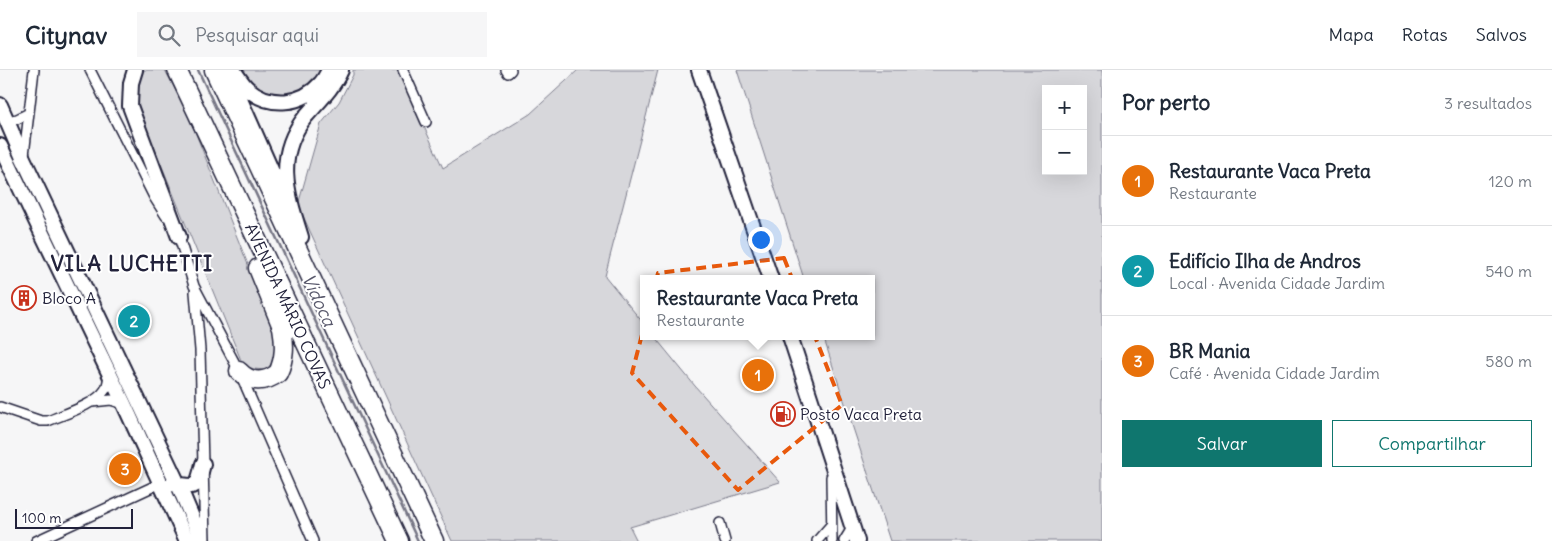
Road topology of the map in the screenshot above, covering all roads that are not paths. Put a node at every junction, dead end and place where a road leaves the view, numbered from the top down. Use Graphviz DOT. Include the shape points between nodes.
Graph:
graph roads {
  1 [pos="34,70"];
  2 [pos="90,70"];
  3 [pos="135,70"];
  4 [pos="177,70"];
  5 [pos="214,70"];
  6 [pos="227,70"];
  7 [pos="234,70"];
  8 [pos="329,70"];
  9 [pos="341,70"];
  10 [pos="403,70"];
  11 [pos="699,70"];
  12 [pos="0,105"];
  13 [pos="29,112"];
  14 [pos="8,121"];
  15 [pos="426,122"];
  16 [pos="0,146"];
  17 [pos="216,153"];
  18 [pos="24,158"];
  19 [pos="6,169"];
  20 [pos="179,237"];
  21 [pos="301,237"];
  22 [pos="770,275"];
  23 [pos="194,286"];
  24 [pos="326,309"];
  25 [pos="791,340"];
  26 [pos="239,371"];
  27 [pos="109,374"];
  28 [pos="92,402"];
  29 [pos="124,404"];
  30 [pos="0,407"];
  31 [pos="830,457"];
  32 [pos="203,464"];
  33 [pos="161,483"];
  34 [pos="178,484"];
  35 [pos="720,523"];
  36 [pos="831,525"];
  37 [pos="854,534"];
  38 [pos="48,539"];
  39 [pos="36,541"];
  40 [pos="187,541"];
  41 [pos="203,541"];
  42 [pos="313,541"];
  43 [pos="399,541"];
  44 [pos="434,541"];
  45 [pos="725,541"];
  46 [pos="817,541"];
  47 [pos="832,541"];
  48 [pos="844,541"];
  1 -- 13 [label="street"];
  2 -- 20 [label="street" via="154,197"];
  3 -- 20 [label="main road" via="130,106"];
  4 -- 17 [label="highway, AVENIDA MÁRIO COVAS"];
  5 -- 24 [label="highway, AVENIDA MÁRIO COVAS"];
  6 -- 21 [label="main road"];
  7 -- 8 [label="main road" via="248,88 264,99 277,102 295,100 308,94 322,83"];
  9 -- 21 [label="main road" via="333,87 300,123 290,147 286,187"];
  10 -- 15 [label="street"];
  11 -- 22 [label="main road"];
  12 -- 14 [label="main road"];
  13 -- 14 [label="street"];
  13 -- 18 [label="street"];
  14 -- 18 [label="main road"];
  16 -- 19 [label="main road"];
  17 -- 26 [label="highway" via="228,196 284,337 284,358 278,373 257,381"];
  17 -- 43 [label="highway, AVENIDA MÁRIO COVAS"];
  18 -- 34 [label="main road"];
  19 -- 27 [label="main road"];
  20 -- 23 [label="street"];
  21 -- 24 [label="highway"];
  23 -- 26 [label="street"];
  23 -- 32 [label="street" via="200,350"];
  24 -- 44 [label="highway, AVENIDA MÁRIO COVAS"];
  25 -- 31 [label="main road"];
  26 -- 42 [label="street"];
  27 -- 28 [label="street" via="104,391"];
  27 -- 29 [label="main road"];
  28 -- 29 [label="street" via="111,400"];
  28 -- 30 [label="street" via="48,422"];
  29 -- 33 [label="main road"];
  31 -- 36 [label="street"];
  31 -- 37 [label="main road"];
  32 -- 34 [label="main road" via="194,486"];
  32 -- 41 [label="street"];
  33 -- 34 [label="main road"];
  33 -- 38 [label="street"];
  33 -- 40 [label="main road"];
  34 -- 41 [label="main road"];
  35 -- 45 [label="street"];
  36 -- 46 [label="street"];
  36 -- 47 [label="street"];
  37 -- 48 [label="street"];
  38 -- 39 [label="street"];
}
